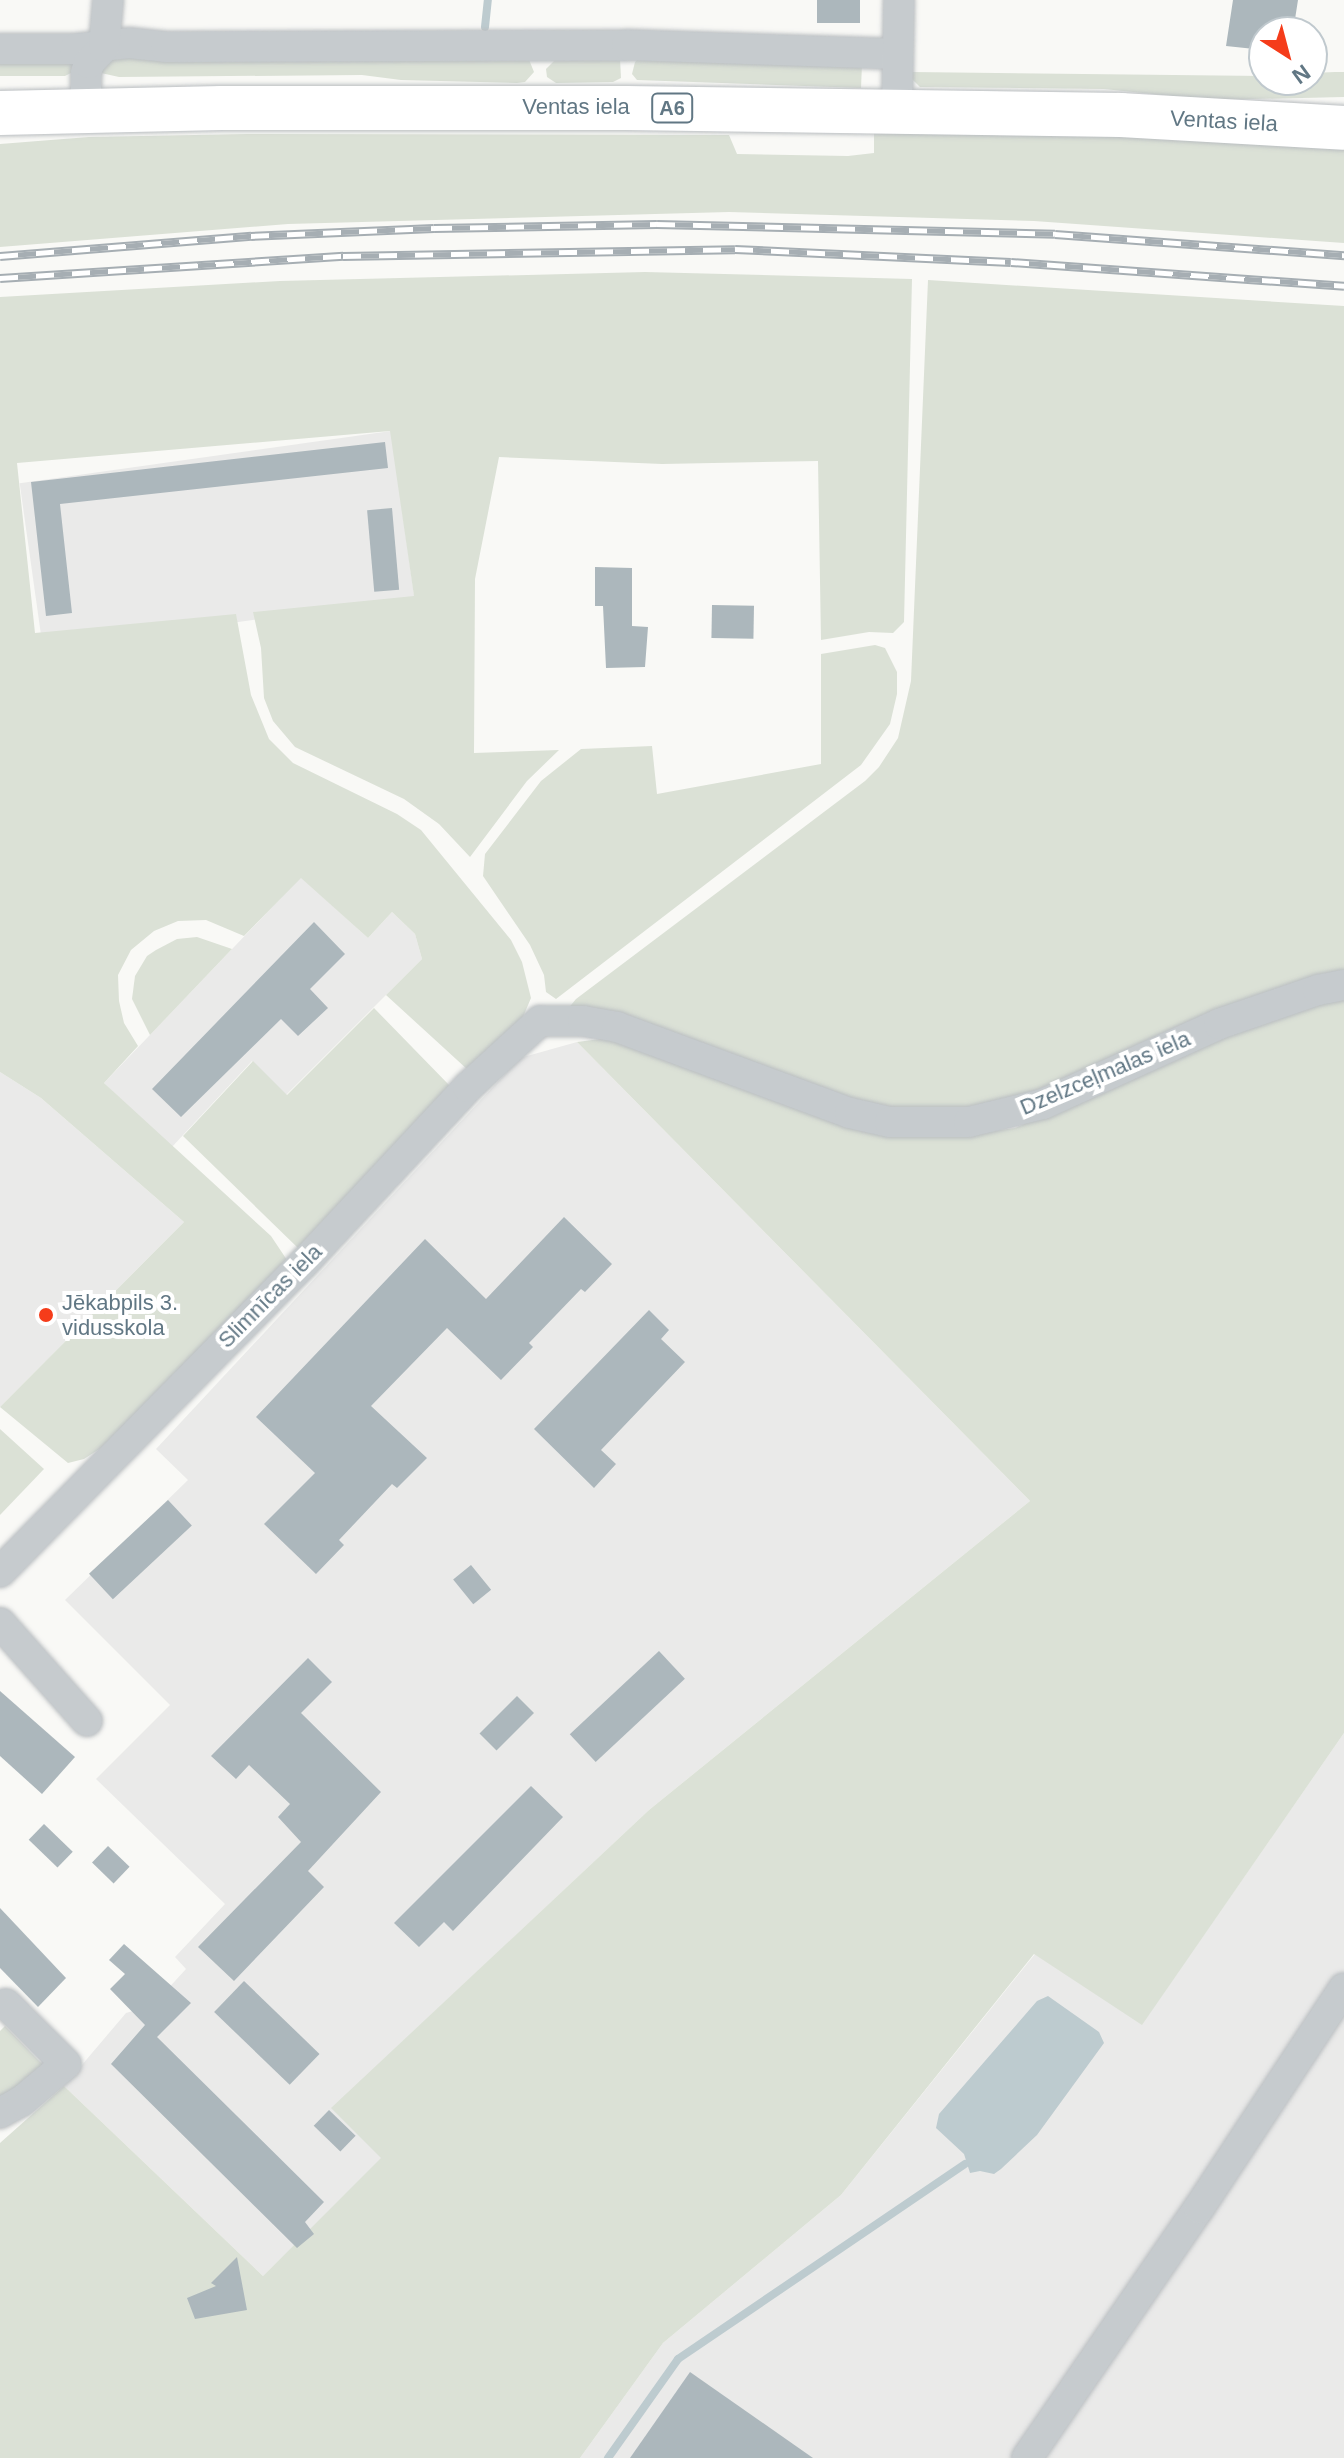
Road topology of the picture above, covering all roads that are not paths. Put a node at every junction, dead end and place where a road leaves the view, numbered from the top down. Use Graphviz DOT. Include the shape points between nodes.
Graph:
graph roads {
  1 [pos="108,0"];
  2 [pos="899,0"];
  3 [pos="104,47"];
  4 [pos="0,49"];
  5 [pos="898,54"];
  6 [pos="86,109"];
  7 [pos="897,111"];
  8 [pos="0,113"];
  9 [pos="1344,128"];
  10 [pos="1344,985"];
  11 [pos="540,1021"];
  12 [pos="0,1572"];
  13 [pos="0,1623"];
  14 [pos="87,1721"];
  15 [pos="1344,1988"];
  16 [pos="2,2005"];
  17 [pos="0,2113"];
  18 [pos="1027,2458"];
  1 -- 3 [label="street"];
  2 -- 5 [label="street"];
  3 -- 4 [label="street"];
  3 -- 5 [label="street" via="627,45"];
  3 -- 6 [label="street" via="86,73"];
  5 -- 7 [label="street"];
  6 -- 7 [label="highway, Ventas iela / A6"];
  6 -- 8 [label="highway, Ventas iela / A6"];
  7 -- 9 [label="highway, Ventas iela / A6" via="1121,115"];
  10 -- 11 [label="street, Dzelzceļmalas iela" via="1219,1024 1043,1104 1004,1116 944,1123 890,1122 850,1113 617,1027"];
  11 -- 12 [label="street, Slimnīcas iela" via="468,1087 303,1264"];
  13 -- 14 [label="street"];
  15 -- 18 [label="street"];
  16 -- 17 [label="street" via="66,2064"];
}
